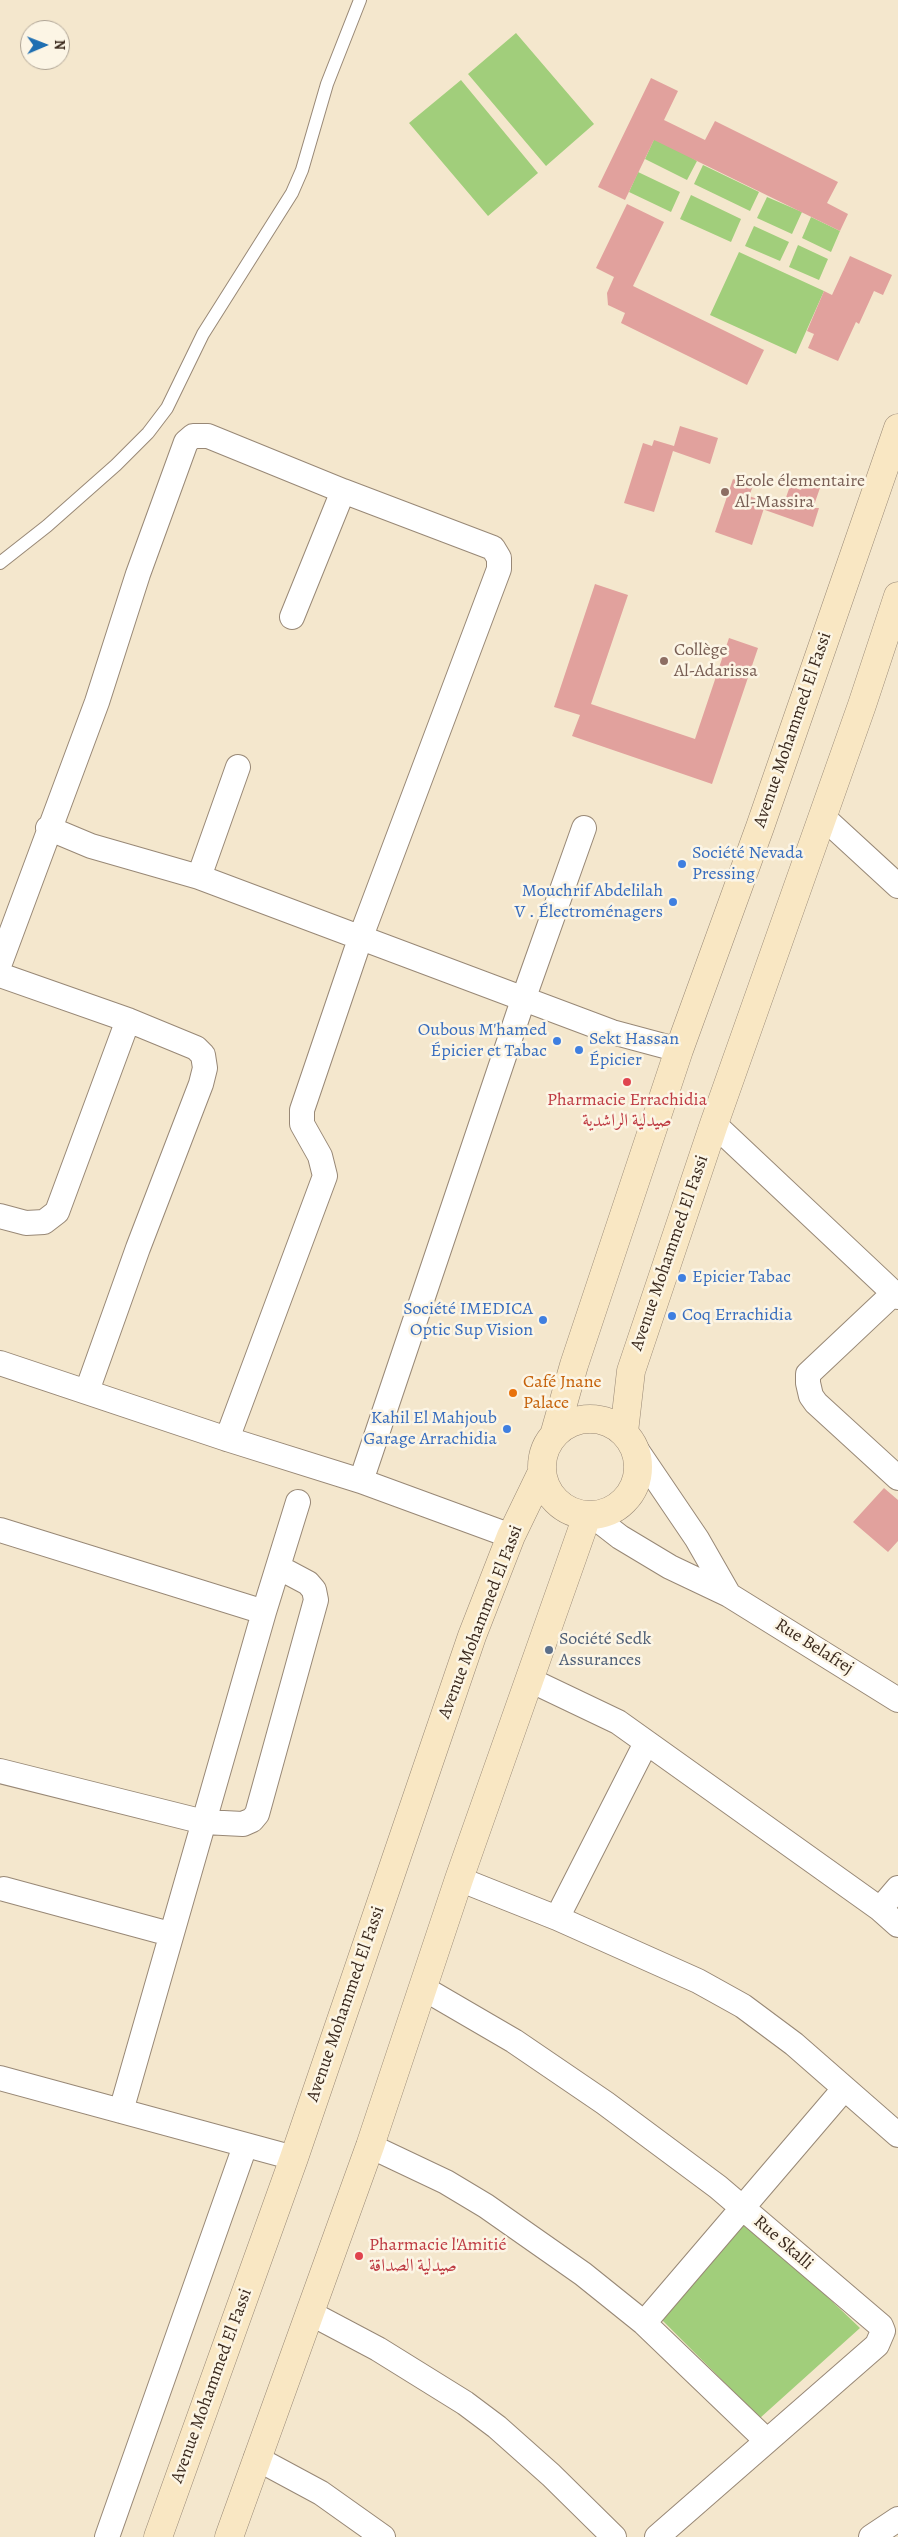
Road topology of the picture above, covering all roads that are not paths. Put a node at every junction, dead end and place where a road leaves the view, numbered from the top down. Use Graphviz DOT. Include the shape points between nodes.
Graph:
graph roads {
  1 [pos="360,0"];
  2 [pos="898,428"];
  3 [pos="343,491"];
  4 [pos="0,563"];
  5 [pos="898,596"];
  6 [pos="292,617"];
  7 [pos="238,767"];
  8 [pos="823,817"];
  9 [pos="48,828"];
  10 [pos="584,828"];
  11 [pos="199,877"];
  12 [pos="898,886"];
  13 [pos="360,939"];
  14 [pos="0,963"];
  15 [pos="0,975"];
  16 [pos="524,1000"];
  17 [pos="128,1020"];
  18 [pos="679,1050"];
  19 [pos="714,1124"];
  20 [pos="0,1216"];
  21 [pos="896,1295"];
  22 [pos="0,1363"];
  23 [pos="87,1391"];
  24 [pos="555,1432"];
  25 [pos="227,1439"];
  26 [pos="629,1439"];
  27 [pos="542,1474"];
  28 [pos="898,1478"];
  29 [pos="361,1481"];
  30 [pos="298,1502"];
  31 [pos="590,1516"];
  32 [pos="0,1530"];
  33 [pos="511,1536"];
  34 [pos="278,1568"];
  35 [pos="730,1595"];
  36 [pos="264,1612"];
  37 [pos="530,1680"];
  38 [pos="898,1700"];
  39 [pos="646,1743"];
  40 [pos="0,1771"];
  41 [pos="204,1822"];
  42 [pos="459,1879"];
  43 [pos="898,1888"];
  44 [pos="4,1889"];
  45 [pos="880,1909"];
  46 [pos="556,1918"];
  47 [pos="898,1925"];
  48 [pos="170,1934"];
  49 [pos="423,1988"];
  50 [pos="0,2078"];
  51 [pos="844,2089"];
  52 [pos="121,2111"];
  53 [pos="898,2135"];
  54 [pos="246,2146"];
  55 [pos="370,2146"];
  56 [pos="294,2158"];
  57 [pos="742,2207"];
  58 [pos="310,2313"];
  59 [pos="644,2323"];
  60 [pos="766,2441"];
  61 [pos="256,2458"];
  62 [pos="898,2519"];
  63 [pos="107,2537"];
  64 [pos="158,2537"];
  65 [pos="229,2537"];
  66 [pos="383,2537"];
  67 [pos="614,2537"];
  68 [pos="657,2537"];
  69 [pos="871,2537"];
  1 -- 4 [label="lane" via="327,84 292,193 212,319 167,408 148,433 116,465"];
  2 -- 18 [label="main road, Avenue Mohammed El Fassi"];
  3 -- 6 [label="street"];
  3 -- 9 [label="street" via="208,436 193,436 186,442 138,574 97,702"];
  3 -- 13 [label="street" via="493,548 500,563"];
  5 -- 8 [label="main road, Avenue Mohammed El Fassi"];
  7 -- 11 [label="street"];
  8 -- 12 [label="street"];
  8 -- 19 [label="main road, Avenue Mohammed El Fassi"];
  9 -- 11 [label="street" via="91,846"];
  9 -- 14 [label="street"];
  10 -- 16 [label="street"];
  11 -- 13 [label="street"];
  13 -- 16 [label="street"];
  13 -- 25 [label="street" via="302,1110 302,1124 320,1156 325,1176"];
  15 -- 17 [label="street"];
  16 -- 18 [label="street" via="612,1032"];
  16 -- 29 [label="street"];
  17 -- 20 [label="street" via="56,1212 44,1222 35,1223"];
  17 -- 23 [label="street" via="196,1048 204,1055 205,1068"];
  18 -- 24 [label="main road, Avenue Mohammed El Fassi" via="574,1365"];
  19 -- 21 [label="street"];
  19 -- 26 [label="main road, Avenue Mohammed El Fassi" via="631,1370"];
  21 -- 28 [label="street" via="808,1374 811,1396 816,1403"];
  22 -- 23 [label="street"];
  23 -- 25 [label="street"];
  24 -- 26 [label="main road" via="571,1421 590,1418 608,1421"];
  24 -- 27 [label="main road, Avenue Mohammed El Fassi" via="544,1451"];
  25 -- 29 [label="street"];
  26 -- 31 [label="main road, Avenue Mohammed El Fassi" via="638,1462 632,1492 608,1512"];
  26 -- 35 [label="street, Rue Belafrej" via="697,1539"];
  27 -- 31 [label="main road" via="547,1490 557,1503 571,1512"];
  27 -- 33 [label="main road, Avenue Mohammed El Fassi"];
  29 -- 33 [label="street"];
  30 -- 34 [label="street"];
  31 -- 35 [label="street, Rue Belafrej" via="670,1567"];
  31 -- 37 [label="main road"];
  32 -- 36 [label="street"];
  33 -- 56 [label="main road, Avenue Mohammed El Fassi" via="469,1645"];
  34 -- 36 [label="street"];
  34 -- 41 [label="street" via="308,1583 316,1600 257,1814 243,1824"];
  35 -- 38 [label="street, Rue Belafrej"];
  36 -- 41 [label="street"];
  37 -- 39 [label="street" via="618,1722"];
  37 -- 42 [label="main road"];
  39 -- 45 [label="street"];
  39 -- 46 [label="street"];
  40 -- 41 [label="street"];
  41 -- 48 [label="street"];
  42 -- 46 [label="street"];
  42 -- 49 [label="main road"];
  43 -- 45 [label="street"];
  44 -- 48 [label="street"];
  45 -- 47 [label="street"];
  46 -- 51 [label="street" via="698,1981 743,2006 794,2044"];
  48 -- 52 [label="street"];
  49 -- 55 [label="main road"];
  49 -- 57 [label="street, Rue Skalli" via="514,2041 596,2097"];
  50 -- 52 [label="street"];
  51 -- 53 [label="street"];
  51 -- 57 [label="street"];
  52 -- 54 [label="street"];
  54 -- 56 [label="street"];
  54 -- 63 [label="street"];
  55 -- 58 [label="main road"];
  55 -- 59 [label="street" via="446,2182 486,2206 583,2274"];
  56 -- 64 [label="main road, Avenue Mohammed El Fassi"];
  57 -- 59 [label="street"];
  57 -- 60 [label="street, Rue Skalli" via="881,2326 883,2332 877,2345"];
  58 -- 61 [label="main road"];
  58 -- 67 [label="street" via="378,2349 465,2403 551,2475"];
  59 -- 60 [label="street"];
  60 -- 68 [label="street, Rue Skalli"];
  61 -- 65 [label="main road"];
  61 -- 66 [label="street" via="321,2493"];
  62 -- 69 [label="street"];
}
